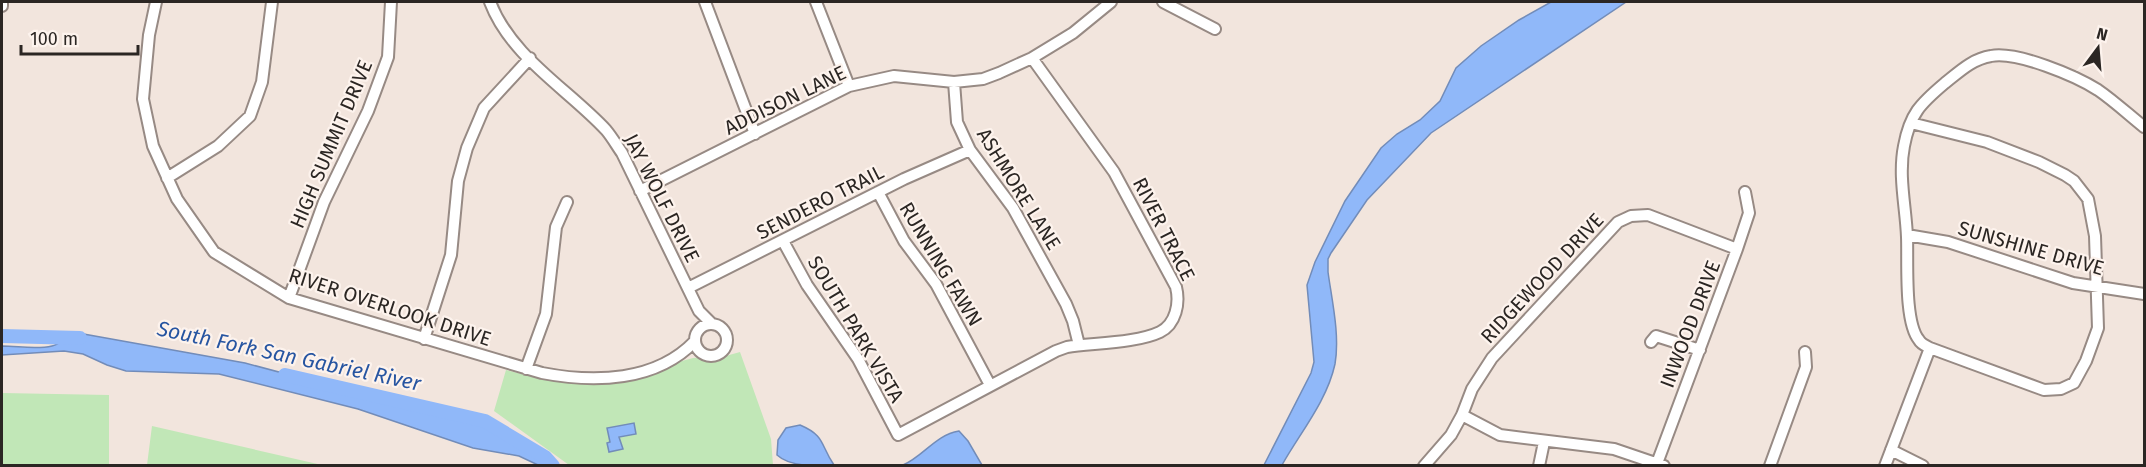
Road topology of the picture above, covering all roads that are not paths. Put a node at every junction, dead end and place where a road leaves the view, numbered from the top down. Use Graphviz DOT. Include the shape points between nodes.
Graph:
graph roads {
  1 [pos="156,2"];
  2 [pos="272,2"];
  3 [pos="391,2"];
  4 [pos="490,2"];
  5 [pos="705,2"];
  6 [pos="816,2"];
  7 [pos="1111,2"];
  8 [pos="1163,2"];
  9 [pos="1215,28"];
  10 [pos="530,58"];
  11 [pos="1032,58"];
  12 [pos="954,82"];
  13 [pos="849,86"];
  14 [pos="1911,122"];
  15 [pos="2145,127"];
  16 [pos="755,134"];
  17 [pos="970,150"];
  18 [pos="167,178"];
  19 [pos="640,192"];
  20 [pos="878,192"];
  21 [pos="1745,192"];
  22 [pos="567,202"];
  23 [pos="1907,235"];
  24 [pos="783,241"];
  25 [pos="1737,249"];
  26 [pos="2096,287"];
  27 [pos="688,288"];
  28 [pos="2145,294"];
  29 [pos="289,298"];
  30 [pos="699,311"];
  31 [pos="712,324"];
  32 [pos="700,328"];
  33 [pos="424,339"];
  34 [pos="695,341"];
  35 [pos="1651,342"];
  36 [pos="1078,345"];
  37 [pos="1930,348"];
  38 [pos="1700,350"];
  39 [pos="1805,352"];
  40 [pos="702,353"];
  41 [pos="683,354"];
  42 [pos="526,369"];
  43 [pos="990,385"];
  44 [pos="1462,415"];
  45 [pos="898,435"];
  46 [pos="1544,441"];
  47 [pos="1891,450"];
  48 [pos="1659,464"];
  49 [pos="1424,465"];
  50 [pos="1539,465"];
  51 [pos="1770,465"];
  52 [pos="1885,465"];
  53 [pos="1923,465"];
  1 -- 18 [label="street, RIVER OVERLOOK DRIVE" via="143,99 153,146"];
  2 -- 18 [label="street" via="262,81 250,116 218,146"];
  3 -- 29 [label="street, HIGH SUMMIT DRIVE" via="388,57 368,111 324,202"];
  4 -- 10 [label="street, JAY WOLF DRIVE" via="505,31"];
  5 -- 16 [label="street"];
  6 -- 13 [label="street"];
  7 -- 11 [label="street, ADDISON LANE" via="1073,33"];
  8 -- 9 [label="street"];
  10 -- 19 [label="street, JAY WOLF DRIVE" via="608,132"];
  10 -- 33 [label="street" via="484,108 467,148 458,182 451,255"];
  11 -- 12 [label="street, ADDISON LANE" via="983,79"];
  11 -- 36 [label="street, RIVER TRACE" via="1114,172 1176,287 1178,305 1172,320 1159,332"];
  12 -- 13 [label="street, ADDISON LANE" via="894,76"];
  12 -- 17 [label="street, ASHMORE LANE" via="957,122"];
  13 -- 16 [label="street, ADDISON LANE"];
  14 -- 15 [label="street" via="1922,103 1966,67 1982,58 2005,55 2017,56 2098,90"];
  14 -- 23 [label="street" via="1902,164"];
  14 -- 26 [label="street" via="1987,142 2039,162 2074,181 2083,190 2091,211"];
  16 -- 19 [label="street, ADDISON LANE"];
  17 -- 20 [label="street, SENDERO TRAIL"];
  17 -- 36 [label="street, ASHMORE LANE" via="1013,208 1066,304"];
  18 -- 29 [label="street, RIVER OVERLOOK DRIVE" via="214,252"];
  19 -- 27 [label="street, JAY WOLF DRIVE"];
  20 -- 24 [label="street, SENDERO TRAIL"];
  20 -- 43 [label="street, RUNNING FAWN" via="904,241 936,284"];
  21 -- 25 [label="street, INWOOD DRIVE" via="1749,213"];
  22 -- 42 [label="street" via="556,227 546,314"];
  23 -- 26 [label="street, SUNSHINE DRIVE" via="1948,242 2073,284"];
  23 -- 37 [label="street" via="1911,321 1920,342"];
  24 -- 27 [label="street, SENDERO TRAIL"];
  24 -- 45 [label="street, SOUTH PARK VISTA" via="807,285 858,359"];
  25 -- 38 [label="street, INWOOD DRIVE"];
  25 -- 44 [label="street, RIDGEWOOD DRIVE" via="1648,215 1624,218 1492,358 1472,389"];
  26 -- 28 [label="street, SUNSHINE DRIVE"];
  26 -- 37 [label="street" via="2095,337 2080,374 2066,388 2044,390"];
  27 -- 30 [label="street, JAY WOLF DRIVE"];
  29 -- 33 [label="street, RIVER OVERLOOK DRIVE"];
  30 -- 31 [label="street, JAY WOLF DRIVE"];
  30 -- 32 [label="street, JAY WOLF DRIVE"];
  31 -- 32 [label="street"];
  31 -- 40 [label="street" via="727,335 727,345 717,355"];
  32 -- 34 [label="street"];
  33 -- 42 [label="street, RIVER OVERLOOK DRIVE"];
  34 -- 40 [label="street"];
  34 -- 41 [label="street"];
  35 -- 38 [label="street" via="1656,336"];
  36 -- 43 [label="street, RIVER TRACE" via="1056,351"];
  37 -- 47 [label="street"];
  38 -- 48 [label="street, INWOOD DRIVE"];
  39 -- 51 [label="street" via="1806,367"];
  40 -- 41 [label="street"];
  41 -- 42 [label="street, RIVER OVERLOOK DRIVE" via="616,378 568,378"];
  43 -- 45 [label="street, RIVER TRACE"];
  44 -- 46 [label="street" via="1500,435"];
  44 -- 49 [label="street, RIDGEWOOD DRIVE" via="1451,435"];
  46 -- 48 [label="street" via="1614,449"];
  46 -- 50 [label="street"];
  47 -- 52 [label="street"];
  47 -- 53 [label="street"];
}
